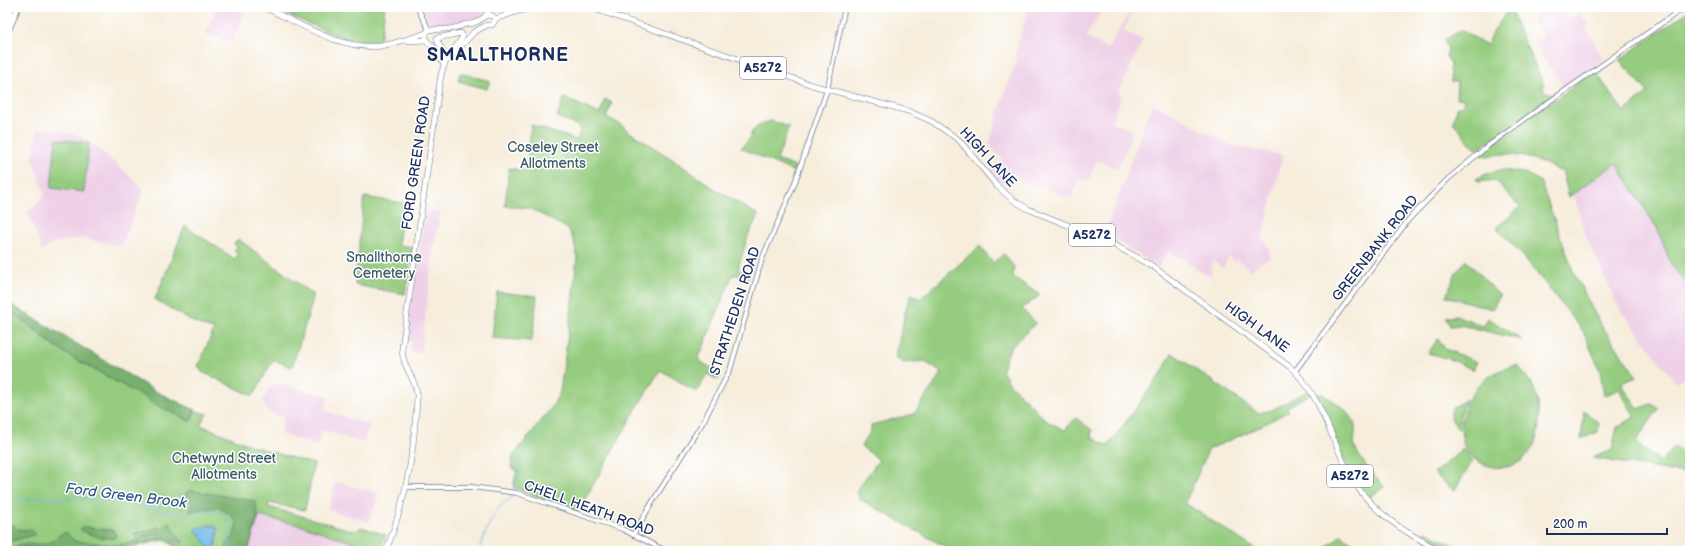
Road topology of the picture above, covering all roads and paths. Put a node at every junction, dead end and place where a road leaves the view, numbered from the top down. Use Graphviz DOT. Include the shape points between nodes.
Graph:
graph roads {
  1 [pos="18,7"];
  2 [pos="264,7"];
  3 [pos="417,7"];
  4 [pos="492,7"];
  5 [pos="496,7"];
  6 [pos="501,7"];
  7 [pos="537,7"];
  8 [pos="589,7"];
  9 [pos="845,7"];
  10 [pos="1685,7"];
  11 [pos="508,14"];
  12 [pos="485,17"];
  13 [pos="494,17"];
  14 [pos="470,25"];
  15 [pos="486,25"];
  16 [pos="462,27"];
  17 [pos="430,32"];
  18 [pos="474,32"];
  19 [pos="7,33"];
  20 [pos="464,36"];
  21 [pos="437,39"];
  22 [pos="428,41"];
  23 [pos="395,42"];
  24 [pos="445,63"];
  25 [pos="827,90"];
  26 [pos="1296,371"];
  27 [pos="407,487"];
  28 [pos="633,535"];
  29 [pos="386,551"];
  30 [pos="666,551"];
  31 [pos="1441,551"];
  1 -- 19 [label="highway"];
  2 -- 23 [label="main road" via="338,41 353,45 381,46"];
  3 -- 17 [label="street"];
  4 -- 12 [label="main road"];
  5 -- 13 [label="main road"];
  6 -- 11 [label="main road"];
  7 -- 11 [label="main road"];
  8 -- 25 [label="main road, HIGH LANE / A5272"];
  9 -- 25 [label="street, STRATHEDEN ROAD"];
  10 -- 26 [label="street, GREENBANK ROAD" via="1543,106 1470,160 1429,196 1396,236"];
  11 -- 13 [label="main road"];
  12 -- 13 [label="main road" via="489,14"];
  12 -- 14 [label="main road"];
  12 -- 15 [label="main road"];
  13 -- 15 [label="main road" via="492,25"];
  14 -- 16 [label="main road"];
  14 -- 18 [label="main road"];
  15 -- 18 [label="main road"];
  16 -- 17 [label="main road"];
  16 -- 20 [label="main road"];
  17 -- 21 [label="main road" via="437,34"];
  17 -- 22 [label="main road"];
  17 -- 23 [label="main road"];
  18 -- 20 [label="main road" via="472,36"];
  20 -- 21 [label="main road"];
  20 -- 24 [label="main road"];
  21 -- 22 [label="main road"];
  21 -- 24 [label="main road"];
  22 -- 23 [label="main road"];
  22 -- 24 [label="main road"];
  24 -- 27 [label="main road, FORD GREEN ROAD" via="440,80 402,348 404,363 417,393"];
  25 -- 26 [label="main road, HIGH LANE / A5272" via="908,111 931,121 959,140 1012,200 1107,241 1151,265"];
  25 -- 28 [label="street, STRATHEDEN ROAD" via="799,172 762,260 730,370 703,422"];
  26 -- 31 [label="main road, HIGH LANE / A5272" via="1314,396 1359,491 1384,517"];
  27 -- 28 [label="street, CHELL HEATH ROAD" via="472,487 515,493"];
  27 -- 29 [label="main road, FORD GREEN ROAD"];
  28 -- 30 [label="street, CHELL HEATH ROAD"];
}
